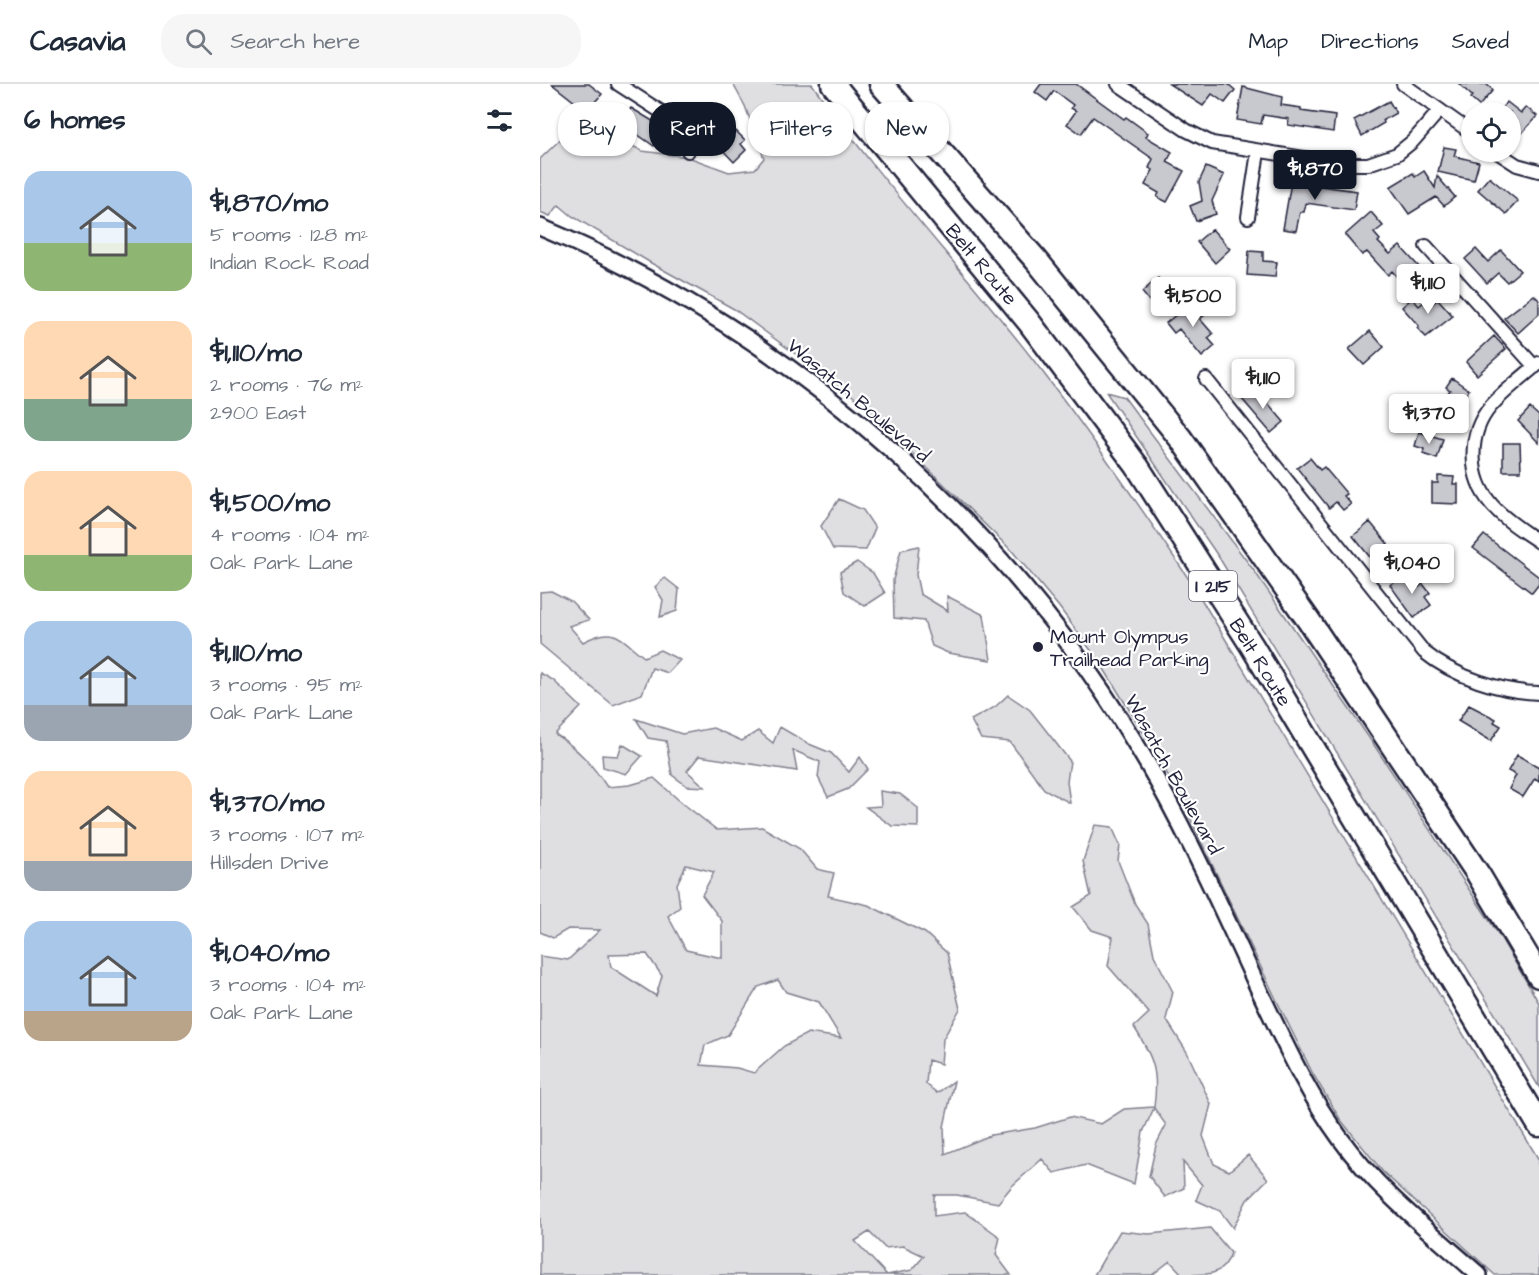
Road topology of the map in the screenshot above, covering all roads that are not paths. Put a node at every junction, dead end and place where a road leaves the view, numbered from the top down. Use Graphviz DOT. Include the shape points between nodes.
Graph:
graph roads {
  1 [pos="618,84"];
  2 [pos="833,84"];
  3 [pos="881,84"];
  4 [pos="1118,84"];
  5 [pos="1403,84"];
  6 [pos="649,104"];
  7 [pos="1440,110"];
  8 [pos="1461,125"];
  9 [pos="1258,152"];
  10 [pos="1512,162"];
  11 [pos="1539,171"];
  12 [pos="1248,217"];
  13 [pos="540,227"];
  14 [pos="1426,246"];
  15 [pos="1537,365"];
  16 [pos="1206,378"];
  17 [pos="1539,542"];
  18 [pos="1539,693"];
  19 [pos="1539,976"];
  20 [pos="1539,1125"];
  21 [pos="1479,1275"];
  1 -- 6 [label="street"];
  2 -- 20 [label="highway, Belt Route / I 215" via="1029,322 1137,466 1252,646"];
  3 -- 19 [label="highway" via="1037,261 1181,439 1478,873"];
  4 -- 9 [label="street" via="1194,135"];
  5 -- 7 [label="street"];
  7 -- 8 [label="street"];
  7 -- 9 [label="street" via="1405,148 1378,162 1341,164"];
  9 -- 12 [label="street"];
  10 -- 11 [label="street"];
  13 -- 21 [label="street, Wasatch Boulevard" via="656,282 770,354 890,450 1000,557 1075,651 1143,755 1189,841 1294,1063 1332,1127 1379,1184"];
  14 -- 15 [label="street"];
  15 -- 17 [label="street" via="1484,415 1473,453 1478,483 1487,500"];
  16 -- 18 [label="street" via="1424,652 1466,677"];
}
